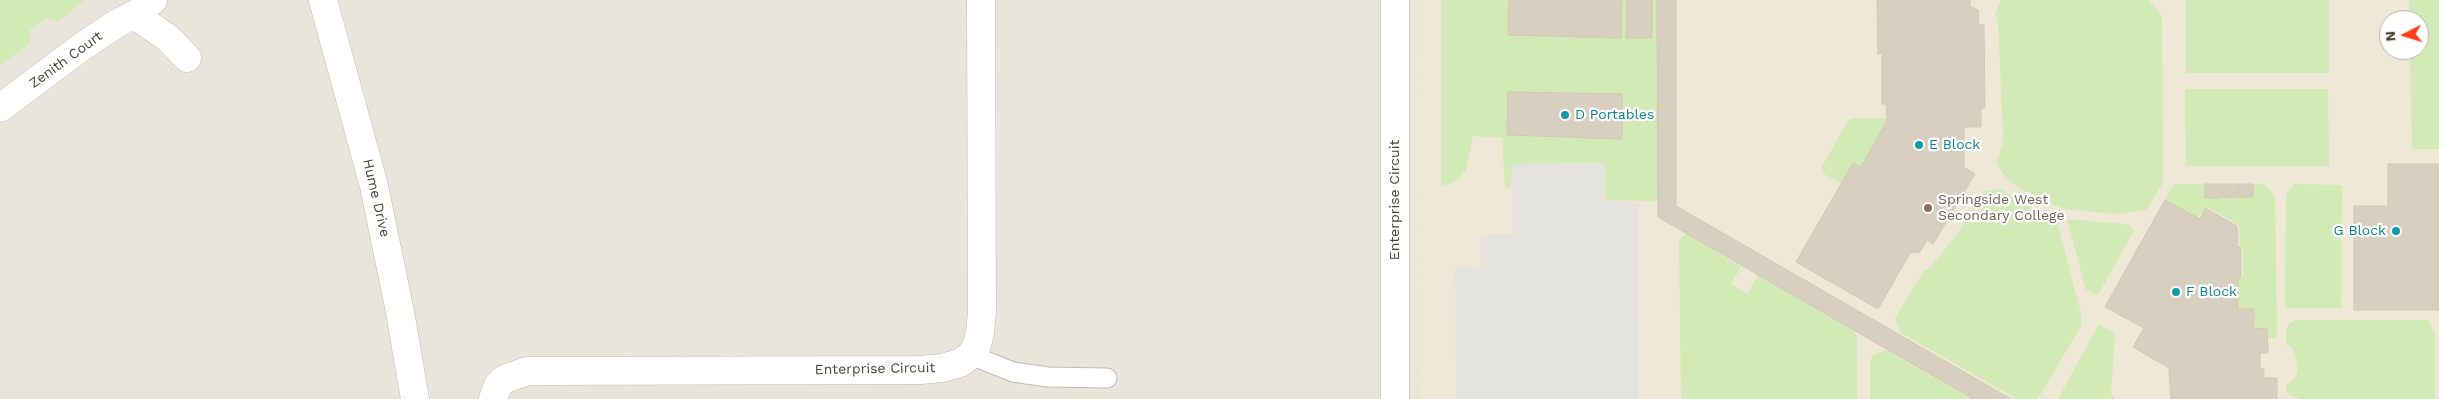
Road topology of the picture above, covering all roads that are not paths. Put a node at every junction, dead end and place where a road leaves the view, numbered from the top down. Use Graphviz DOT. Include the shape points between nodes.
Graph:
graph roads {
  1 [pos="323,0"];
  2 [pos="981,0"];
  3 [pos="1395,0"];
  4 [pos="143,7"];
  5 [pos="186,58"];
  6 [pos="0,108"];
  7 [pos="971,355"];
  8 [pos="1108,378"];
  9 [pos="414,399"];
  10 [pos="493,399"];
  11 [pos="1395,399"];
  1 -- 9 [label="street, Hume Drive" via="374,186"];
  2 -- 7 [label="street" via="982,313 980,332"];
  3 -- 11 [label="street, Enterprise Circuit"];
  4 -- 5 [label="street, Zenith Court"];
  4 -- 6 [label="street, Zenith Court"];
  7 -- 8 [label="lane" via="1013,372 1048,377"];
  7 -- 10 [label="street, Enterprise Circuit" via="960,363 920,370 527,371 505,379 498,385"];
}
